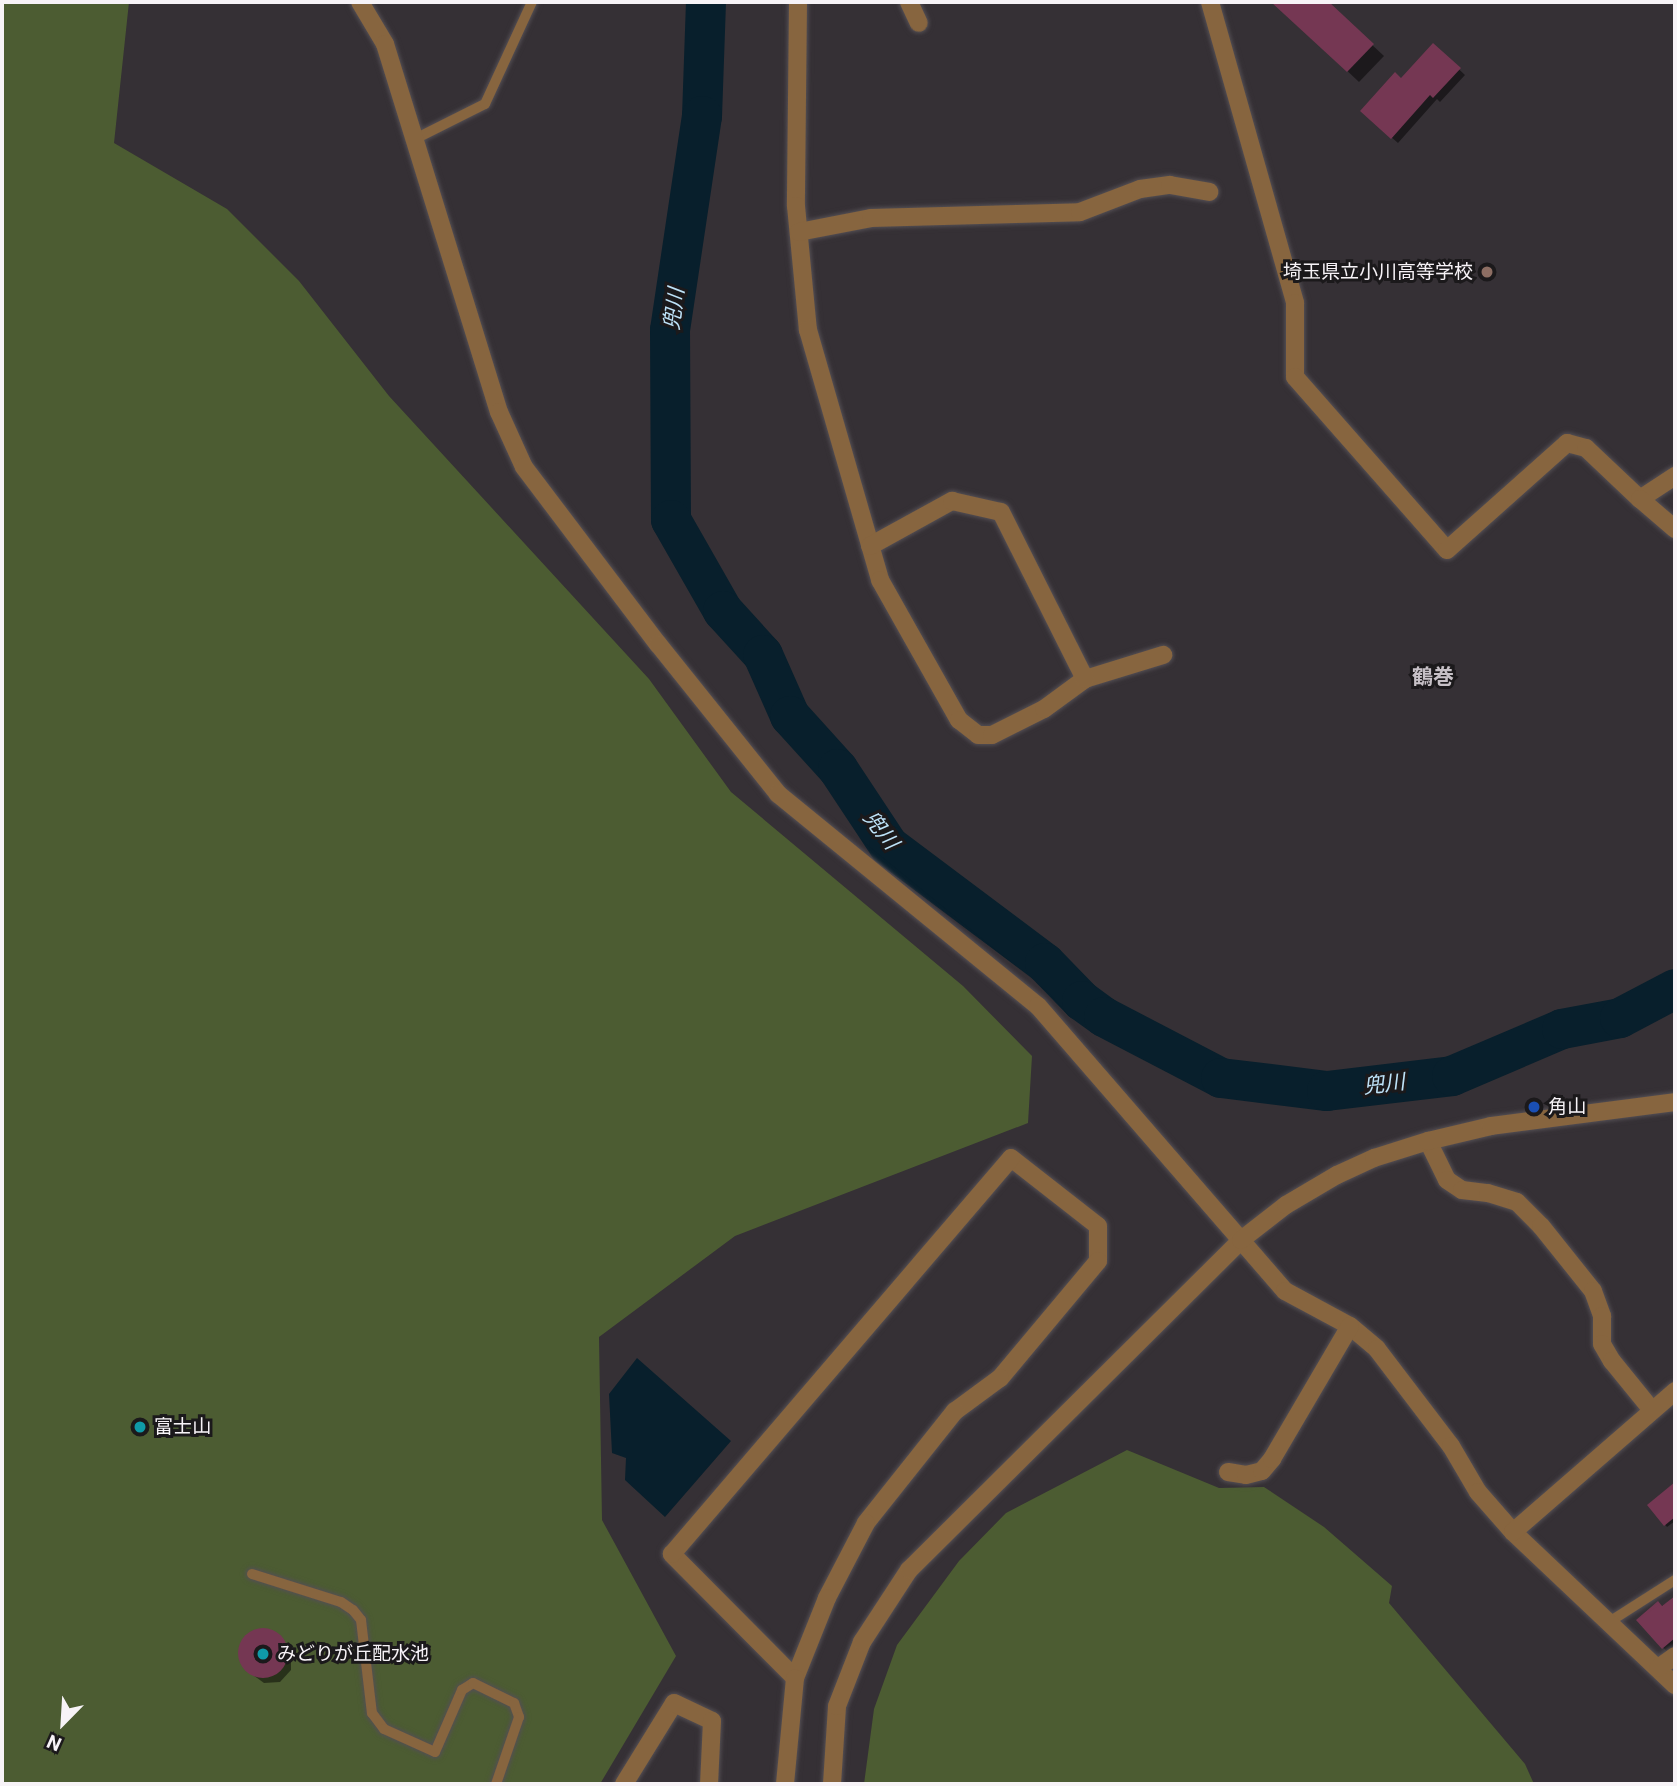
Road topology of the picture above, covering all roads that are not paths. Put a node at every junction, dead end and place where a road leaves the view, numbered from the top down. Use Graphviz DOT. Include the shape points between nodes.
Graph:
graph roads {
  1 [pos="360,2"];
  2 [pos="532,2"];
  3 [pos="798,2"];
  4 [pos="909,2"];
  5 [pos="1210,2"];
  6 [pos="919,23"];
  7 [pos="415,139"];
  8 [pos="1209,192"];
  9 [pos="799,232"];
  10 [pos="1675,476"];
  11 [pos="1640,499"];
  12 [pos="1675,529"];
  13 [pos="870,546"];
  14 [pos="1163,655"];
  15 [pos="1085,679"];
  16 [pos="1675,1102"];
  17 [pos="1428,1141"];
  18 [pos="1241,1240"];
  19 [pos="1350,1326"];
  20 [pos="1675,1391"];
  21 [pos="1651,1409"];
  22 [pos="1228,1472"];
  23 [pos="1513,1532"];
  24 [pos="252,1574"];
  25 [pos="1675,1580"];
  26 [pos="1609,1622"];
  27 [pos="1675,1656"];
  28 [pos="1658,1668"];
  29 [pos="795,1678"];
  30 [pos="1675,1685"];
  31 [pos="496,1784"];
  32 [pos="624,1784"];
  33 [pos="709,1784"];
  34 [pos="785,1784"];
  35 [pos="832,1784"];
  1 -- 7 [label="street" via="385,44"];
  2 -- 7 [label="lane" via="485,104"];
  3 -- 9 [label="street"];
  4 -- 6 [label="street"];
  5 -- 11 [label="street" via="1295,303 1295,377 1447,550 1567,443 1586,448"];
  7 -- 18 [label="street" via="499,412 524,467 558,514 778,794 1038,1006"];
  8 -- 9 [label="street" via="1170,185 1140,189 1080,212 871,218"];
  9 -- 13 [label="street" via="808,330"];
  10 -- 11 [label="street"];
  11 -- 12 [label="street"];
  13 -- 15 [label="street" via="952,501 1001,512"];
  13 -- 15 [label="street" via="880,580 959,720 978,735 992,735 1044,709"];
  14 -- 15 [label="street"];
  16 -- 17 [label="street" via="1491,1126"];
  17 -- 18 [label="street" via="1337,1175 1286,1205"];
  17 -- 21 [label="street" via="1447,1180 1462,1190 1517,1202 1541,1226 1593,1291 1602,1316 1602,1344"];
  18 -- 19 [label="street" via="1285,1291"];
  18 -- 35 [label="street" via="909,1570 862,1642 837,1706"];
  19 -- 22 [label="street" via="1262,1471 1246,1475"];
  19 -- 23 [label="street" via="1377,1349 1412,1392 1478,1492"];
  20 -- 21 [label="street"];
  21 -- 23 [label="street"];
  23 -- 26 [label="street"];
  24 -- 31 [label="lane" via="341,1602 353,1610 360,1620 373,1713 384,1729 435,1752 463,1690 472,1683 514,1703 519,1717"];
  25 -- 26 [label="lane"];
  26 -- 28 [label="street"];
  27 -- 28 [label="street"];
  28 -- 30 [label="street"];
  29 -- 29 [label="street" via="672,1554 1011,1158 1098,1226 1098,1261 1000,1378 955,1411 866,1523 827,1598"];
  29 -- 34 [label="street"];
  32 -- 33 [label="street" via="674,1703 712,1721"];
}
